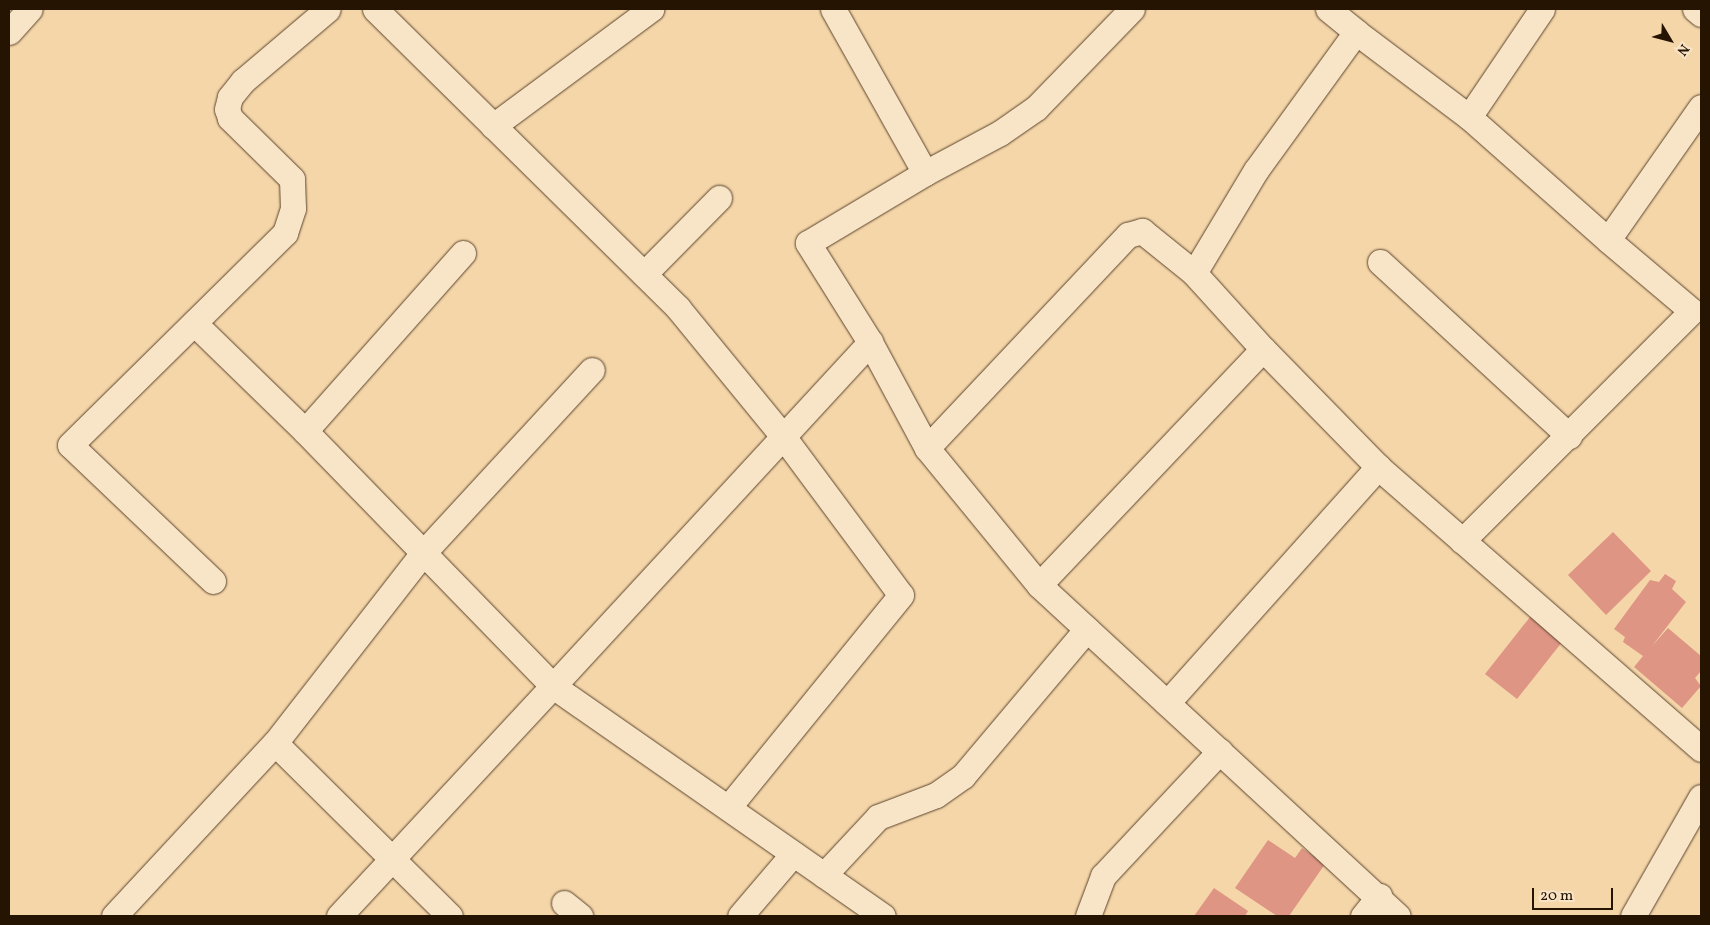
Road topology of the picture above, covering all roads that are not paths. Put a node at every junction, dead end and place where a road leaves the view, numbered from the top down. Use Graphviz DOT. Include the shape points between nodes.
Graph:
graph roads {
  1 [pos="30,9"];
  2 [pos="328,9"];
  3 [pos="376,9"];
  4 [pos="651,9"];
  5 [pos="833,9"];
  6 [pos="1132,9"];
  7 [pos="1328,9"];
  8 [pos="1542,9"];
  9 [pos="1695,9"];
  10 [pos="1701,14"];
  11 [pos="9,32"];
  12 [pos="1356,32"];
  13 [pos="1701,107"];
  14 [pos="1469,117"];
  15 [pos="493,126"];
  16 [pos="925,173"];
  17 [pos="719,198"];
  18 [pos="1608,240"];
  19 [pos="463,253"];
  20 [pos="1380,262"];
  21 [pos="1194,273"];
  22 [pos="644,274"];
  23 [pos="194,323"];
  24 [pos="870,342"];
  25 [pos="1262,349"];
  26 [pos="592,370"];
  27 [pos="305,431"];
  28 [pos="782,435"];
  29 [pos="1569,436"];
  30 [pos="927,448"];
  31 [pos="1378,467"];
  32 [pos="1462,541"];
  33 [pos="423,553"];
  34 [pos="213,581"];
  35 [pos="1039,585"];
  36 [pos="1087,629"];
  37 [pos="553,686"];
  38 [pos="1167,703"];
  39 [pos="275,743"];
  40 [pos="1701,749"];
  41 [pos="1220,751"];
  42 [pos="1701,797"];
  43 [pos="728,808"];
  44 [pos="793,854"];
  45 [pos="392,859"];
  46 [pos="824,875"];
  47 [pos="1379,896"];
  48 [pos="114,916"];
  49 [pos="340,916"];
  50 [pos="450,916"];
  51 [pos="740,916"];
  52 [pos="883,916"];
  53 [pos="1088,916"];
  54 [pos="1363,916"];
  55 [pos="1398,916"];
  56 [pos="1633,916"];
  1 -- 11 [label="street"];
  2 -- 23 [label="street" via="243,81 230,97 227,109 230,118 292,179 293,208 285,233"];
  3 -- 15 [label="street"];
  4 -- 15 [label="street"];
  5 -- 16 [label="street"];
  6 -- 16 [label="street" via="1036,108 1000,133"];
  7 -- 12 [label="street"];
  8 -- 14 [label="street"];
  9 -- 10 [label="street"];
  12 -- 14 [label="street"];
  12 -- 21 [label="street" via="1256,170"];
  13 -- 18 [label="street"];
  14 -- 18 [label="street"];
  15 -- 22 [label="street"];
  16 -- 24 [label="street" via="808,243"];
  17 -- 22 [label="street"];
  18 -- 29 [label="street" via="1692,310"];
  19 -- 27 [label="street"];
  20 -- 29 [label="street"];
  21 -- 25 [label="street"];
  21 -- 30 [label="street" via="1142,231 1128,235"];
  22 -- 28 [label="street" via="678,308"];
  23 -- 27 [label="street"];
  23 -- 34 [label="street" via="70,445"];
  24 -- 28 [label="street"];
  24 -- 30 [label="street"];
  25 -- 31 [label="street"];
  25 -- 35 [label="street"];
  26 -- 33 [label="street"];
  27 -- 33 [label="street"];
  28 -- 37 [label="street"];
  28 -- 43 [label="street" via="901,595"];
  29 -- 32 [label="street"];
  30 -- 35 [label="street"];
  31 -- 32 [label="street"];
  31 -- 38 [label="street"];
  32 -- 40 [label="street"];
  33 -- 37 [label="street"];
  33 -- 39 [label="street"];
  35 -- 36 [label="street"];
  36 -- 38 [label="street"];
  36 -- 46 [label="street" via="963,776 936,795 878,817"];
  37 -- 43 [label="street"];
  37 -- 45 [label="street"];
  38 -- 41 [label="street"];
  39 -- 45 [label="street"];
  39 -- 48 [label="street"];
  41 -- 47 [label="street"];
  41 -- 53 [label="street" via="1103,876"];
  42 -- 56 [label="street"];
  43 -- 44 [label="street"];
  44 -- 46 [label="street"];
  44 -- 51 [label="street"];
  45 -- 49 [label="street"];
  45 -- 50 [label="street"];
  46 -- 52 [label="street"];
  47 -- 54 [label="street"];
  47 -- 55 [label="street"];
}
